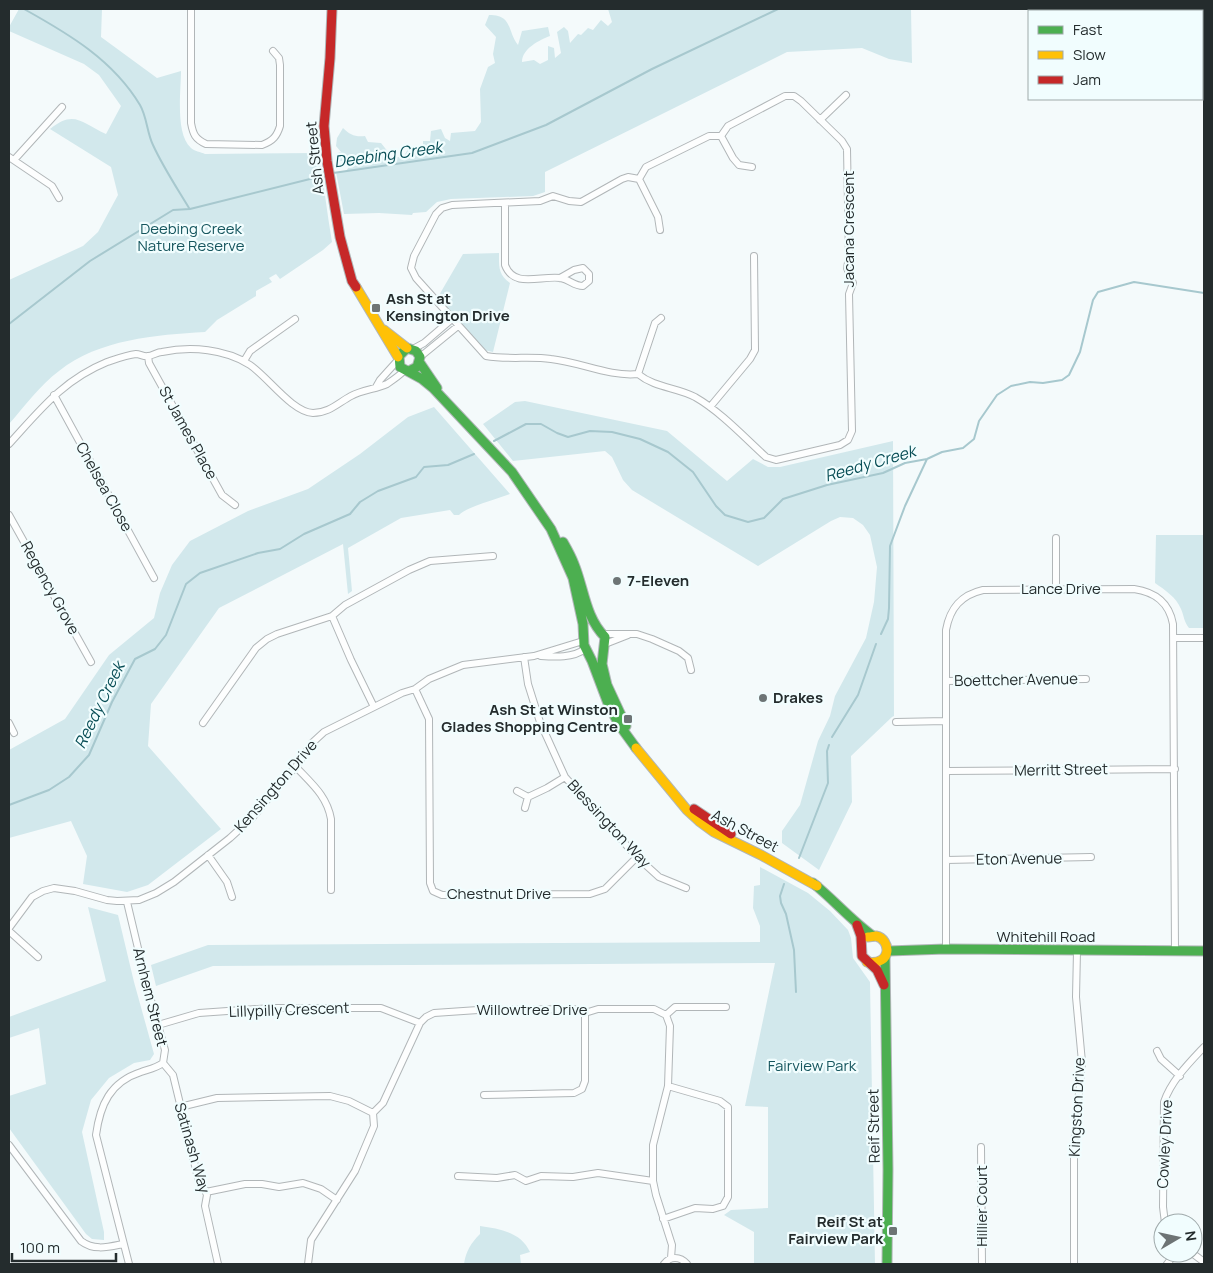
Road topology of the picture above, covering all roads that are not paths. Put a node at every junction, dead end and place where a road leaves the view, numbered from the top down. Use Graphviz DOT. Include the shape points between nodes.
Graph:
graph roads {
  1 [pos="191,9"];
  2 [pos="332,9"];
  3 [pos="273,50"];
  4 [pos="846,95"];
  5 [pos="62,106"];
  6 [pos="820,120"];
  7 [pos="721,136"];
  8 [pos="11,159"];
  9 [pos="752,167"];
  10 [pos="639,179"];
  11 [pos="59,198"];
  12 [pos="505,203"];
  13 [pos="660,230"];
  14 [pos="754,256"];
  15 [pos="560,278"];
  16 [pos="661,318"];
  17 [pos="295,319"];
  18 [pos="452,319"];
  19 [pos="378,325"];
  20 [pos="458,326"];
  21 [pos="410,349"];
  22 [pos="148,356"];
  23 [pos="398,358"];
  24 [pos="420,360"];
  25 [pos="244,361"];
  26 [pos="407,371"];
  27 [pos="638,374"];
  28 [pos="376,387"];
  29 [pos="54,395"];
  30 [pos="448,404"];
  31 [pos="710,407"];
  32 [pos="9,444"];
  33 [pos="235,505"];
  34 [pos="9,515"];
  35 [pos="551,529"];
  36 [pos="1056,538"];
  37 [pos="493,556"];
  38 [pos="154,578"];
  39 [pos="1056,589"];
  40 [pos="332,616"];
  41 [pos="601,632"];
  42 [pos="629,635"];
  43 [pos="1174,638"];
  44 [pos="1204,638"];
  45 [pos="585,644"];
  46 [pos="605,646"];
  47 [pos="534,656"];
  48 [pos="524,657"];
  49 [pos="91,662"];
  50 [pos="690,670"];
  51 [pos="1086,679"];
  52 [pos="946,681"];
  53 [pos="415,688"];
  54 [pos="374,706"];
  55 [pos="946,721"];
  56 [pos="896,722"];
  57 [pos="9,723"];
  58 [pos="203,723"];
  59 [pos="14,733"];
  60 [pos="633,743"];
  61 [pos="296,767"];
  62 [pos="1175,769"];
  63 [pos="947,771"];
  64 [pos="566,777"];
  65 [pos="517,790"];
  66 [pos="528,797"];
  67 [pos="525,808"];
  68 [pos="208,855"];
  69 [pos="637,857"];
  70 [pos="1091,857"];
  71 [pos="946,860"];
  72 [pos="686,888"];
  73 [pos="331,890"];
  74 [pos="232,897"];
  75 [pos="127,902"];
  76 [pos="856,924"];
  77 [pos="9,930"];
  78 [pos="872,936"];
  79 [pos="861,945"];
  80 [pos="946,949"];
  81 [pos="1175,950"];
  82 [pos="1077,951"];
  83 [pos="1204,951"];
  84 [pos="886,954"];
  85 [pos="38,958"];
  86 [pos="867,962"];
  87 [pos="885,987"];
  88 [pos="726,1007"];
  89 [pos="585,1013"];
  90 [pos="666,1015"];
  91 [pos="420,1023"];
  92 [pos="158,1025"];
  93 [pos="1204,1047"];
  94 [pos="1157,1051"];
  95 [pos="163,1063"];
  96 [pos="1180,1076"];
  97 [pos="668,1086"];
  98 [pos="484,1095"];
  99 [pos="180,1107"];
  100 [pos="373,1113"];
  101 [pos="9,1145"];
  102 [pos="981,1147"];
  103 [pos="458,1176"];
  104 [pos="653,1181"];
  105 [pos="206,1192"];
  106 [pos="337,1200"];
  107 [pos="1164,1213"];
  108 [pos="663,1219"];
  109 [pos="123,1244"];
  110 [pos="671,1258"];
  111 [pos="129,1264"];
  112 [pos="218,1264"];
  113 [pos="308,1264"];
  114 [pos="664,1264"];
  115 [pos="686,1264"];
  116 [pos="887,1264"];
  117 [pos="982,1264"];
  118 [pos="1074,1264"];
  1 -- 3 [label="street" via="191,123 198,140 206,144 262,145 277,135 280,126 280,65"];
  2 -- 19 [label="main road, Ash Street" via="324,126 326,161 340,238 352,281"];
  4 -- 6 [label="street"];
  5 -- 8 [label="street"];
  6 -- 7 [label="street, Jacana Crescent" via="794,96 785,96 728,126"];
  6 -- 31 [label="street, Jacana Crescent" via="842,141 848,157 847,268 852,283 849,294 852,431 848,440 840,445 776,460 766,457"];
  7 -- 9 [label="street" via="733,158 739,164"];
  7 -- 10 [label="street, Jacana Crescent" via="709,136 646,167"];
  8 -- 11 [label="street" via="52,186"];
  10 -- 12 [label="street, Jacana Crescent" via="622,179 581,202 553,196 540,201"];
  10 -- 13 [label="street" via="658,217"];
  12 -- 15 [label="street" via="505,265 508,273 516,279"];
  12 -- 18 [label="street, Jacana Crescent" via="442,208 414,256 411,268 416,278"];
  14 -- 31 [label="street" via="754,350"];
  16 -- 27 [label="street" via="655,323"];
  17 -- 25 [label="street" via="250,351"];
  18 -- 20 [label="street, Jacana Crescent"];
  18 -- 21 [label="street" via="424,343"];
  19 -- 21 [label="main road, Ash Street"];
  19 -- 23 [label="main road, Ash Street"];
  20 -- 24 [label="street"];
  20 -- 27 [label="street, Jacana Crescent" via="486,356 553,359 624,375"];
  21 -- 23 [label="main road" via="400,353"];
  21 -- 24 [label="main road" via="416,351"];
  22 -- 25 [label="street" via="197,349 223,353"];
  22 -- 29 [label="street" via="137,354 92,369"];
  22 -- 33 [label="street, St James Place" via="222,495"];
  23 -- 26 [label="main road" via="400,366"];
  23 -- 28 [label="street"];
  24 -- 26 [label="main road" via="414,370"];
  24 -- 30 [label="main road, Ash Street"];
  25 -- 28 [label="street" via="296,406 312,413 323,412 351,396"];
  26 -- 28 [label="street"];
  26 -- 30 [label="main road, Ash Street" via="422,379"];
  27 -- 31 [label="street, Jacana Crescent" via="648,382 685,392"];
  29 -- 32 [label="street"];
  29 -- 38 [label="street, Chelsea Close"];
  30 -- 35 [label="main road, Ash Street" via="512,472"];
  34 -- 49 [label="street, Regency Grove"];
  35 -- 41 [label="main road, Ash Street" via="563,542 574,564 590,615"];
  35 -- 45 [label="main road, Ash Street" via="573,578"];
  36 -- 39 [label="street"];
  37 -- 40 [label="street" via="430,561 345,605"];
  39 -- 43 [label="street, Lance Drive" via="1134,589 1152,594 1160,598 1171,614"];
  39 -- 52 [label="street, Lance Drive" via="983,590 958,601 946,630"];
  40 -- 54 [label="street"];
  40 -- 58 [label="street" via="267,638 256,648"];
  41 -- 42 [label="street"];
  41 -- 45 [label="main road" via="589,632"];
  41 -- 46 [label="main road"];
  42 -- 46 [label="street"];
  42 -- 50 [label="street" via="637,634 679,651 688,658"];
  43 -- 44 [label="street"];
  43 -- 62 [label="street, Lance Drive"];
  45 -- 46 [label="main road" via="590,652 598,653"];
  45 -- 47 [label="street, Kensington Drive"];
  45 -- 47 [label="street, Kensington Drive" via="578,653"];
  45 -- 60 [label="main road, Ash Street" via="609,706"];
  46 -- 60 [label="main road, Ash Street" via="602,664 608,685"];
  47 -- 48 [label="street, Kensington Drive"];
  48 -- 53 [label="street, Kensington Drive" via="463,665"];
  48 -- 64 [label="street, Blessington Way" via="528,684 540,722"];
  51 -- 52 [label="street, Boettcher Avenue"];
  52 -- 55 [label="street, Lance Drive"];
  53 -- 54 [label="street, Kensington Drive"];
  53 -- 69 [label="street, Chestnut Drive" via="429,719 430,883 433,891 442,895 590,894 605,889"];
  54 -- 61 [label="street, Kensington Drive" via="324,732 312,742"];
  55 -- 56 [label="street"];
  55 -- 63 [label="street, Lance Drive"];
  57 -- 59 [label="street"];
  60 -- 76 [label="main road, Ash Street" via="669,789 712,822 817,886"];
  61 -- 68 [label="street, Kensington Drive" via="253,817"];
  61 -- 73 [label="street" via="322,795 329,808"];
  62 -- 63 [label="street, Merritt Street"];
  62 -- 81 [label="street, Lance Drive"];
  63 -- 71 [label="street, Lance Drive"];
  64 -- 66 [label="street"];
  64 -- 69 [label="street, Blessington Way"];
  65 -- 66 [label="street"];
  66 -- 67 [label="street"];
  68 -- 74 [label="street" via="227,882"];
  68 -- 75 [label="street, Kensington Drive" via="156,894"];
  69 -- 72 [label="street, Blessington Way" via="659,877"];
  70 -- 71 [label="street, Eton Avenue"];
  71 -- 80 [label="street, Lance Drive"];
  75 -- 77 [label="street, Kensington Drive" via="54,888 32,897"];
  75 -- 92 [label="street, Arnhem Street"];
  76 -- 78 [label="main road, Ash Street"];
  76 -- 79 [label="main road, Ash Street"];
  77 -- 85 [label="street"];
  78 -- 79 [label="main road"];
  78 -- 84 [label="main road" via="884,940"];
  79 -- 86 [label="main road" via="862,956"];
  80 -- 82 [label="main road, Whitehill Road"];
  80 -- 84 [label="main road, Whitehill Road"];
  81 -- 82 [label="main road, Whitehill Road"];
  81 -- 83 [label="main road, Whitehill Road"];
  82 -- 118 [label="street, Kingston Drive" via="1076,997 1082,1062 1074,1146"];
  84 -- 86 [label="main road" via="879,962"];
  84 -- 87 [label="main road, Reif Street"];
  86 -- 87 [label="main road" via="877,970"];
  87 -- 116 [label="main road, Reif Street"];
  88 -- 90 [label="street" via="675,1007"];
  89 -- 90 [label="street, Willowtree Drive" via="598,1009 654,1009"];
  89 -- 91 [label="street, Willowtree Drive" via="574,1009 461,1011 434,1013"];
  89 -- 98 [label="street" via="585,1081 582,1089 574,1093"];
  90 -- 97 [label="street" via="670,1026"];
  91 -- 92 [label="street, Lillypilly Crescent" via="381,1008 272,1008 199,1013"];
  91 -- 100 [label="street" via="383,1103"];
  92 -- 95 [label="street, Arnhem Street" via="165,1050"];
  93 -- 96 [label="street, Cowley Drive"];
  94 -- 96 [label="street" via="1161,1060"];
  95 -- 99 [label="street, Satinash Way" via="173,1075"];
  95 -- 109 [label="street, Arnhem Street" via="121,1081 106,1098 99,1116 96,1135"];
  96 -- 107 [label="street, Cowley Drive" via="1167,1092 1164,1102"];
  97 -- 104 [label="street" via="653,1145"];
  97 -- 108 [label="street" via="728,1106 728,1197 724,1206 695,1208"];
  99 -- 100 [label="street" via="217,1098 330,1096 350,1101"];
  99 -- 105 [label="street, Satinash Way" via="198,1182"];
  100 -- 106 [label="street" via="374,1126 355,1170"];
  101 -- 109 [label="street" via="81,1241 97,1248"];
  102 -- 117 [label="street, Hillier Court"];
  103 -- 104 [label="street" via="497,1178 515,1175 526,1181 540,1176 573,1177 598,1173"];
  104 -- 108 [label="street"];
  105 -- 106 [label="street" via="245,1184 279,1187 302,1183 321,1189"];
  105 -- 112 [label="street, Satinash Way" via="205,1206"];
  106 -- 113 [label="street" via="311,1240"];
  108 -- 110 [label="street" via="672,1245"];
  109 -- 111 [label="street, Arnhem Street"];
  110 -- 114 [label="street"];
  110 -- 115 [label="street"];
}
